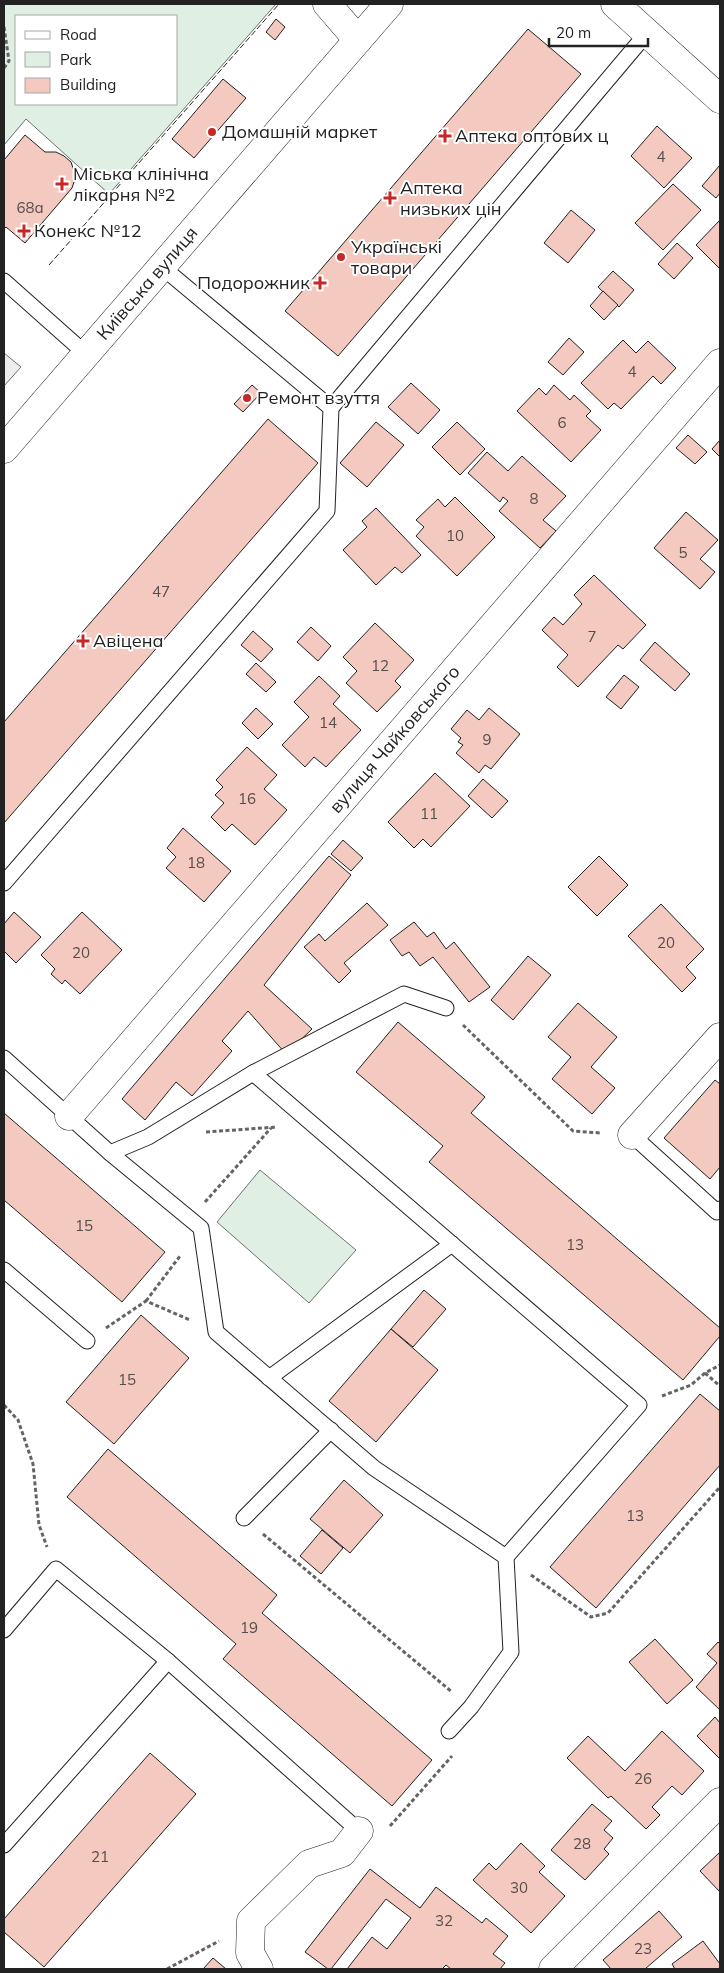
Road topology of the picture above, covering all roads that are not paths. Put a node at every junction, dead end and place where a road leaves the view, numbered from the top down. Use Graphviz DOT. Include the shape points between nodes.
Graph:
graph roads {
  1 [pos="327,4"];
  2 [pos="389,4"];
  3 [pos="615,4"];
  4 [pos="648,33"];
  5 [pos="358,40"];
  6 [pos="720,99"];
  7 [pos="162,267"];
  8 [pos="4,281"];
  9 [pos="86,354"];
  10 [pos="720,363"];
  11 [pos="331,408"];
  12 [pos="4,449"];
  13 [pos="4,883"];
  14 [pos="446,1008"];
  15 [pos="720,1037"];
  16 [pos="4,1058"];
  17 [pos="253,1073"];
  18 [pos="69,1116"];
  19 [pos="632,1135"];
  20 [pos="110,1153"];
  21 [pos="720,1209"];
  22 [pos="452,1244"];
  23 [pos="4,1270"];
  24 [pos="87,1341"];
  25 [pos="269,1378"];
  26 [pos="331,1430"];
  27 [pos="244,1518"];
  28 [pos="506,1557"];
  29 [pos="4,1630"];
  30 [pos="168,1661"];
  31 [pos="450,1731"];
  32 [pos="720,1802"];
  33 [pos="360,1831"];
  34 [pos="4,1845"];
  35 [pos="259,1969"];
  36 [pos="553,1969"];
  1 -- 5 [label="street"];
  2 -- 5 [label="street, Київська вулиця"];
  3 -- 4 [label="street"];
  4 -- 6 [label="street"];
  4 -- 11 [label="lane"];
  5 -- 7 [label="street, Київська вулиця"];
  7 -- 9 [label="street, Київська вулиця"];
  7 -- 11 [label="lane"];
  8 -- 9 [label="lane"];
  9 -- 12 [label="street, Київська вулиця"];
  10 -- 18 [label="street, вулиця Чайковського"];
  11 -- 13 [label="lane" via="327,511"];
  14 -- 17 [label="lane" via="404,994"];
  15 -- 19 [label="street"];
  16 -- 18 [label="lane"];
  17 -- 20 [label="lane" via="148,1137"];
  17 -- 22 [label="lane"];
  18 -- 20 [label="lane"];
  19 -- 21 [label="lane" via="717,1212"];
  20 -- 25 [label="lane" via="195,1223 216,1332"];
  22 -- 25 [label="lane"];
  22 -- 28 [label="lane" via="639,1406"];
  23 -- 24 [label="lane"];
  25 -- 26 [label="lane"];
  26 -- 27 [label="lane"];
  26 -- 28 [label="lane" via="374,1468"];
  28 -- 31 [label="lane" via="511,1652"];
  29 -- 30 [label="lane" via="56,1569"];
  30 -- 33 [label="lane"];
  30 -- 34 [label="lane"];
  32 -- 36 [label="street"];
  33 -- 35 [label="street" via="342,1853 309,1864 251,1921 250,1953"];
}
